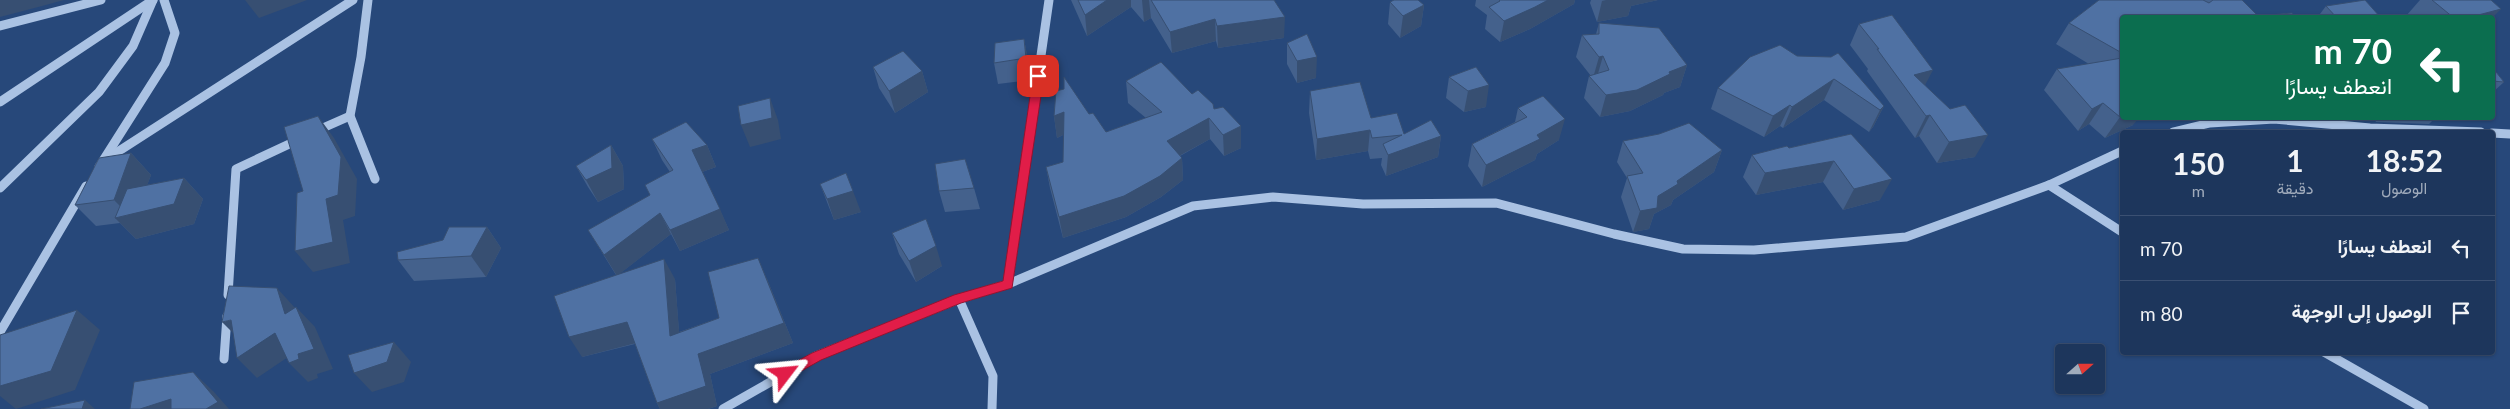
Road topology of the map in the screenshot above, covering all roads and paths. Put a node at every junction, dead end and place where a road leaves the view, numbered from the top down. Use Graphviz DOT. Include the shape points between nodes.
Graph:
graph roads {
  1 [pos="101,0"];
  2 [pos="153,0"];
  3 [pos="164,0"];
  4 [pos="353,0"];
  5 [pos="368,0"];
  6 [pos="1049,0"];
  7 [pos="0,26"];
  8 [pos="0,102"];
  9 [pos="350,116"];
  10 [pos="2248,120"];
  11 [pos="2292,120"];
  12 [pos="2181,130"];
  13 [pos="2426,130"];
  14 [pos="2495,133"];
  15 [pos="2510,134"];
  16 [pos="2120,152"];
  17 [pos="102,162"];
  18 [pos="375,179"];
  19 [pos="2049,185"];
  20 [pos="0,188"];
  21 [pos="2120,231"];
  22 [pos="1008,284"];
  23 [pos="959,299"];
  24 [pos="0,332"];
  25 [pos="2329,355"];
  26 [pos="224,359"];
  27 [pos="723,409"];
  28 [pos="992,409"];
  29 [pos="2424,409"];
  1 -- 7 [label="street"];
  2 -- 8 [label="street"];
  2 -- 20 [label="street" via="133,46 99,92"];
  3 -- 17 [label="street" via="175,33 165,63"];
  4 -- 17 [label="street"];
  5 -- 9 [label="street"];
  6 -- 22 [label="street"];
  9 -- 18 [label="street"];
  9 -- 26 [label="street" via="236,169"];
  10 -- 12 [label="street" via="2210,123"];
  11 -- 13 [label="street"];
  14 -- 15 [label="street"];
  16 -- 19 [label="street"];
  17 -- 24 [label="street" via="73,205"];
  19 -- 21 [label="street"];
  19 -- 22 [label="street" via="1906,237 1754,250 1683,248 1614,234 1496,203 1363,204 1273,197 1193,206"];
  22 -- 23 [label="street"];
  23 -- 27 [label="street" via="816,356"];
  23 -- 28 [label="street" via="993,376"];
  25 -- 29 [label="street"];
}
